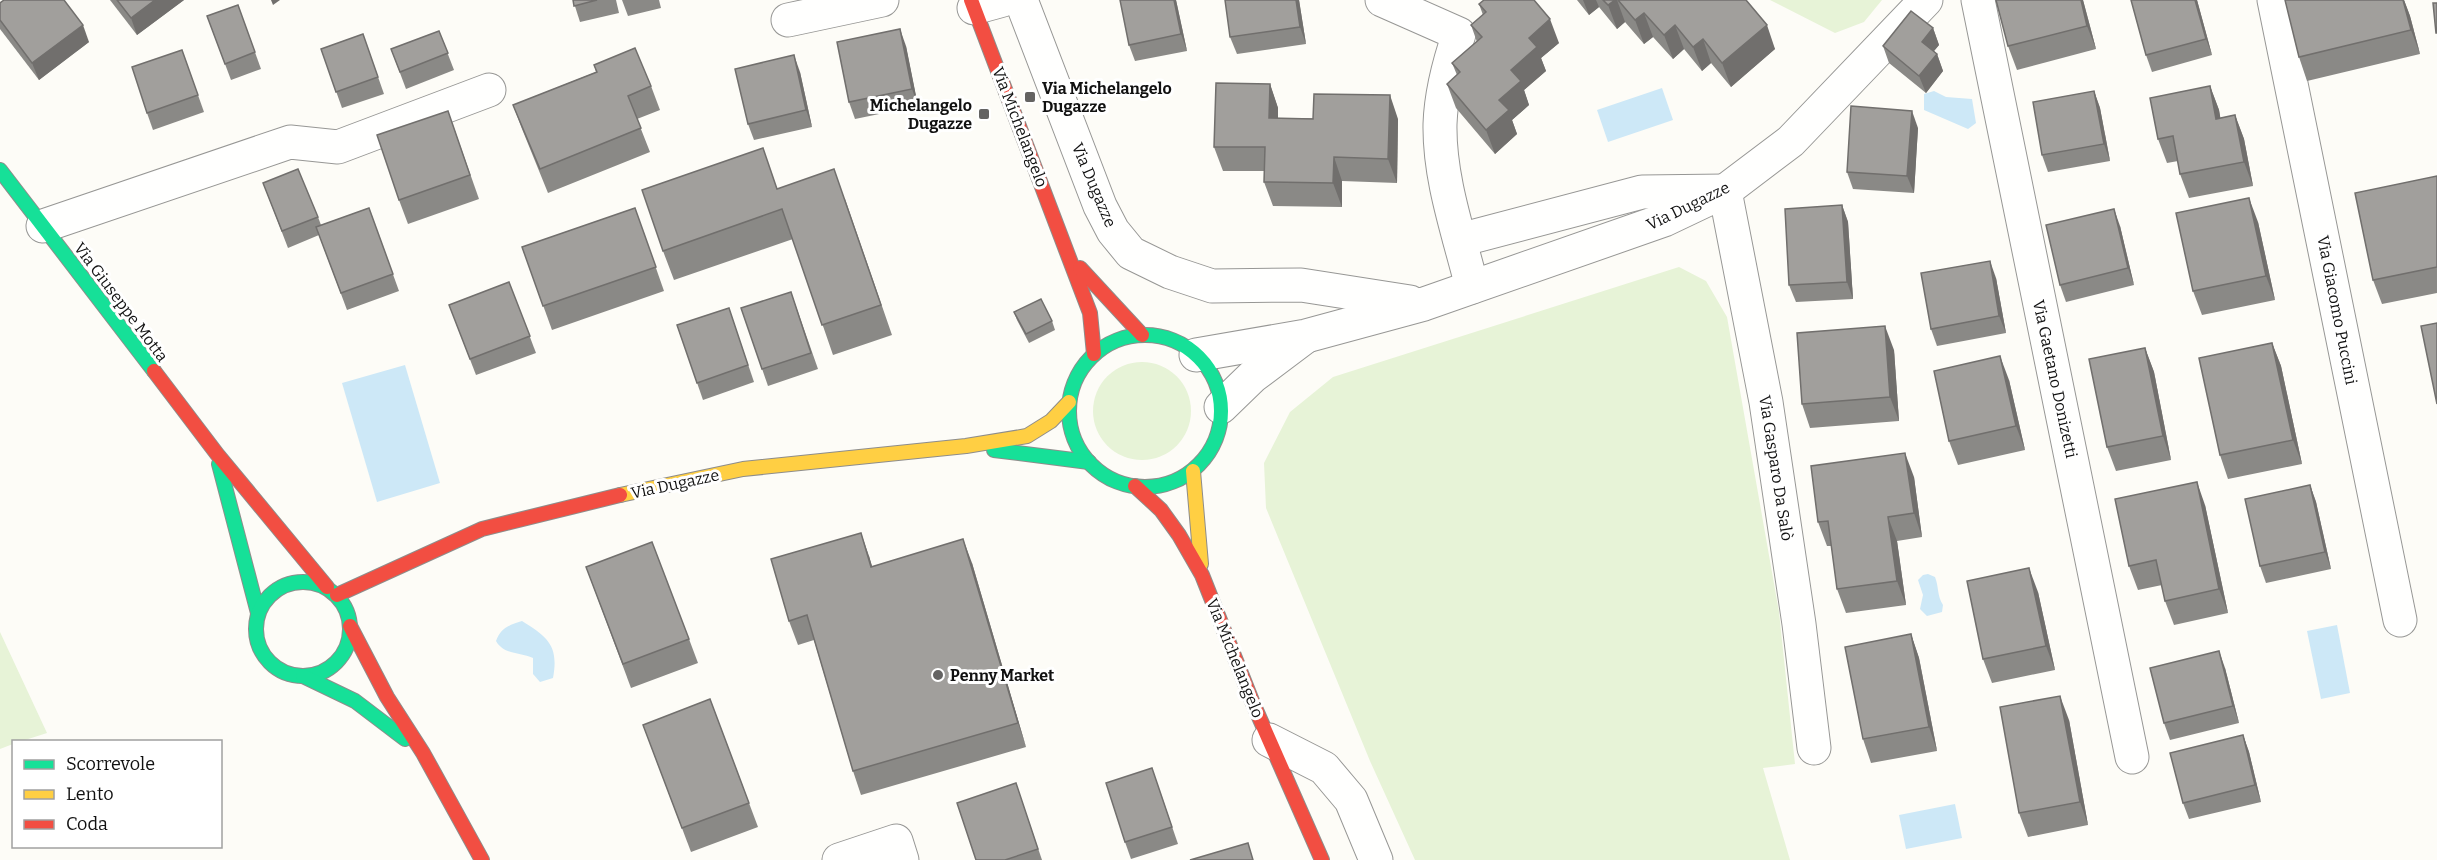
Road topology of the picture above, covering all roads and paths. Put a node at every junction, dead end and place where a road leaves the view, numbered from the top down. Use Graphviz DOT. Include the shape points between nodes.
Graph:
graph roads {
  1 [pos="882,0"];
  2 [pos="1021,0"];
  3 [pos="1382,0"];
  4 [pos="1926,0"];
  5 [pos="1978,0"];
  6 [pos="2274,0"];
  7 [pos="983,3"];
  8 [pos="788,20"];
  9 [pos="489,90"];
  10 [pos="0,170"];
  11 [pos="1725,191"];
  12 [pos="43,226"];
  13 [pos="1460,240"];
  14 [pos="1067,254"];
  15 [pos="1472,287"];
  16 [pos="1424,304"];
  17 [pos="1142,335"];
  18 [pos="1306,336"];
  19 [pos="1094,354"];
  20 [pos="1196,355"];
  21 [pos="1069,402"];
  22 [pos="1221,407"];
  23 [pos="966,446"];
  24 [pos="217,454"];
  25 [pos="1089,462"];
  26 [pos="1192,471"];
  27 [pos="1135,486"];
  28 [pos="396,567"];
  29 [pos="1202,575"];
  30 [pos="332,591"];
  31 [pos="355,612"];
  32 [pos="258,613"];
  33 [pos="2400,620"];
  34 [pos="303,676"];
  35 [pos="1269,740"];
  36 [pos="1814,748"];
  37 [pos="423,753"];
  38 [pos="2132,757"];
  39 [pos="482,860"];
  40 [pos="839,860"];
  41 [pos="902,860"];
  42 [pos="1322,860"];
  43 [pos="1376,860"];
  1 -- 8 [label="street"];
  2 -- 16 [label="street, Via Dugazze" via="1100,206 1131,253 1212,286 1301,285"];
  3 -- 13 [label="street" via="1459,34 1449,62 1440,124 1446,182"];
  4 -- 11 [label="street, Via Dugazze" via="1791,141"];
  5 -- 38 [label="street, Via Gaetano Donizetti"];
  6 -- 33 [label="street, Via Giacomo Puccini"];
  7 -- 14 [label="street, Via Michelangelo"];
  9 -- 12 [label="street" via="338,147 290,142"];
  10 -- 12 [label="street, Via Giuseppe Motta"];
  11 -- 13 [label="street" via="1642,192"];
  11 -- 15 [label="street, Via Dugazze" via="1664,220"];
  11 -- 36 [label="street, Via Gasparo Da Salò" via="1766,402"];
  12 -- 24 [label="street, Via Giuseppe Motta"];
  13 -- 15 [label="street"];
  14 -- 17 [label="street, Via Michelangelo"];
  14 -- 19 [label="street, Via Michelangelo" via="1090,313"];
  15 -- 16 [label="street, Via Dugazze"];
  16 -- 18 [label="street, Via Dugazze"];
  17 -- 19 [label="street" via="1117,340"];
  17 -- 20 [label="street" via="1162,337"];
  18 -- 20 [label="street, Via Dugazze"];
  18 -- 22 [label="street, Via Dugazze" via="1253,376"];
  19 -- 21 [label="street" via="1082,368"];
  20 -- 22 [label="street" via="1209,370"];
  21 -- 23 [label="street, Via Dugazze" via="1051,421 1027,436"];
  21 -- 25 [label="street" via="1076,444"];
  22 -- 26 [label="street" via="1209,453"];
  23 -- 25 [label="street, Via Dugazze"];
  23 -- 28 [label="street, Via Dugazze" via="743,470 630,493 482,529"];
  24 -- 30 [label="street, Via Giuseppe Motta"];
  24 -- 32 [label="street, Via Giuseppe Motta"];
  25 -- 27 [label="street" via="1102,474"];
  26 -- 27 [label="street" via="1156,486"];
  26 -- 29 [label="street, Via Michelangelo"];
  27 -- 29 [label="street, Via Michelangelo" via="1161,510"];
  28 -- 30 [label="street, Via Dugazze"];
  28 -- 31 [label="street, Via Dugazze"];
  29 -- 35 [label="street, Via Michelangelo"];
  30 -- 31 [label="street, Via Giuseppe Motta"];
  30 -- 32 [label="street" via="311,582 285,584 265,600"];
  31 -- 34 [label="street" via="348,642 336,662 329,669"];
  31 -- 37 [label="street, Via Giuseppe Motta" via="387,697"];
  32 -- 34 [label="street, Via Giuseppe Motta" via="255,629 264,656 282,671"];
  34 -- 37 [label="street, Via Giuseppe Motta" via="355,701"];
  35 -- 42 [label="street, Via Michelangelo"];
  35 -- 43 [label="street" via="1323,768 1351,800"];
  37 -- 39 [label="street, Via Giuseppe Motta"];
  40 -- 41 [label="street" via="896,840"];
}
